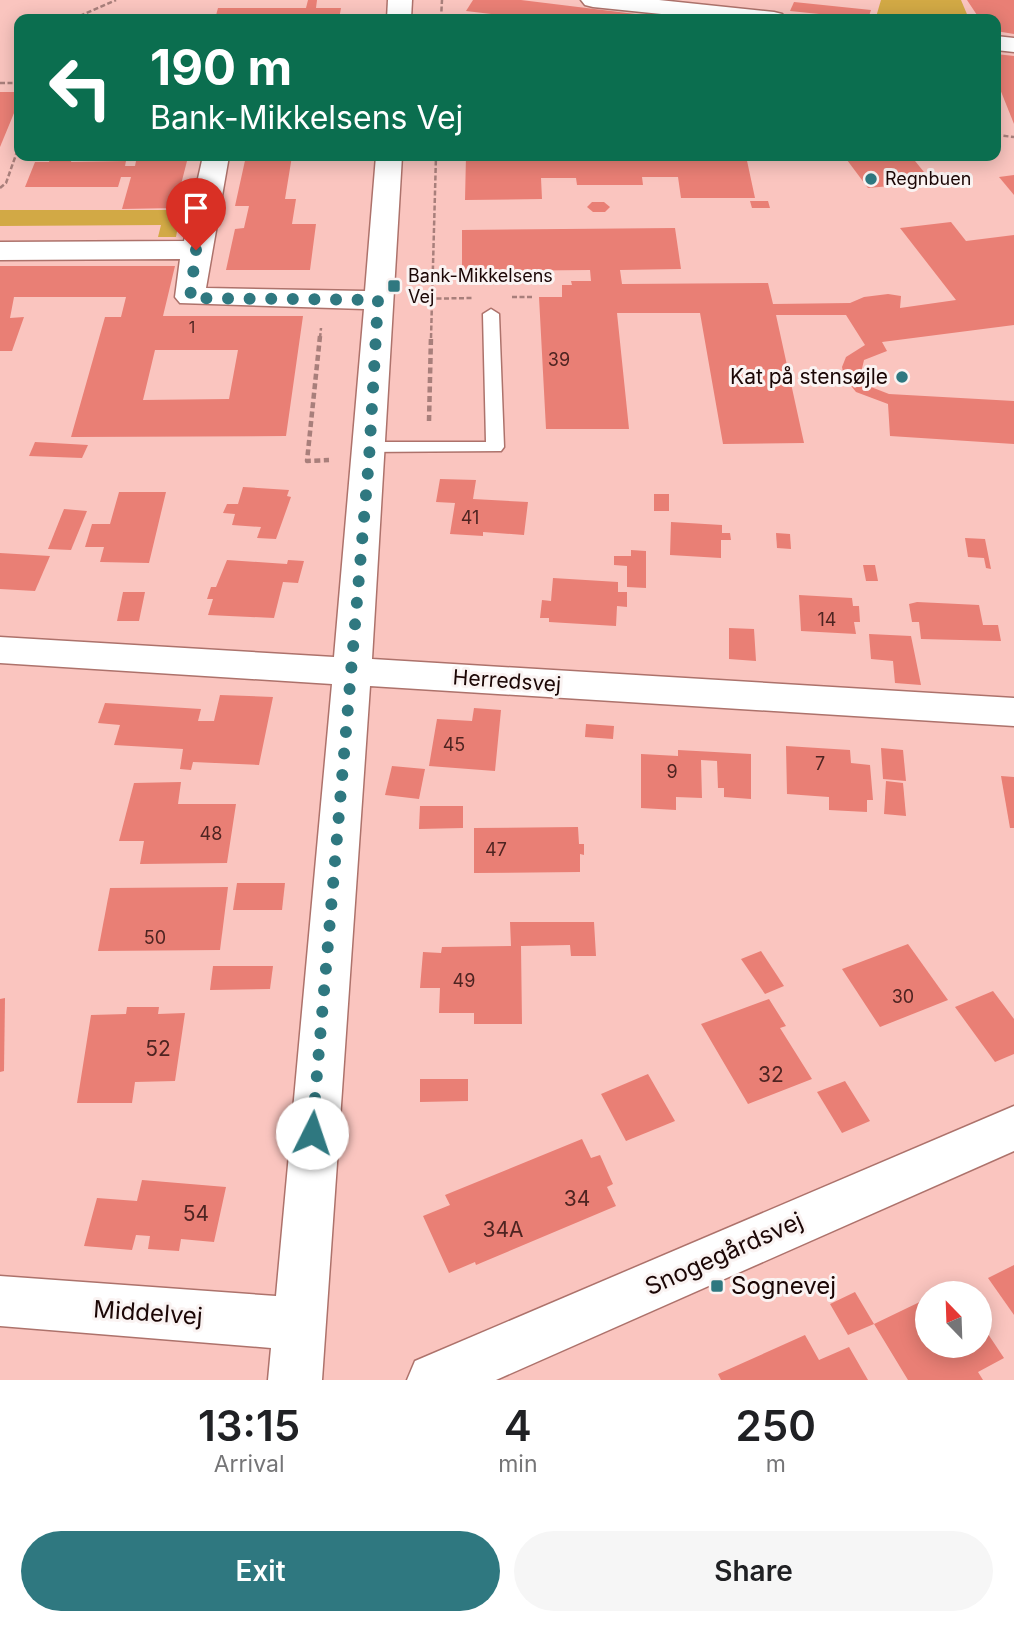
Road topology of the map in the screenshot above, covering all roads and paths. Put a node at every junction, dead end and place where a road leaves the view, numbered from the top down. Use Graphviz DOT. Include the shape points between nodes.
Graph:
graph roads {
  1 [pos="116,0"];
  2 [pos="593,0"];
  3 [pos="723,11"];
  4 [pos="84,14"];
  5 [pos="742,14"];
  6 [pos="14,160"];
  7 [pos="215,161"];
  8 [pos="389,161"];
  9 [pos="436,161"];
  10 [pos="0,188"];
  11 [pos="196,250"];
  12 [pos="0,251"];
  13 [pos="474,298"];
  14 [pos="324,299"];
  15 [pos="432,299"];
  16 [pos="378,300"];
  17 [pos="491,314"];
  18 [pos="428,447"];
  19 [pos="369,453"];
  20 [pos="0,650"];
  21 [pos="350,671"];
  22 [pos="1014,712"];
  23 [pos="1014,1128"];
  24 [pos="0,1301"];
  25 [pos="297,1324"];
  26 [pos="295,1380"];
  27 [pos="434,1380"];
  1 -- 4 [label="path"];
  2 -- 3 [label="street"];
  3 -- 5 [label="street"];
  6 -- 10 [label="path"];
  7 -- 11 [label="street"];
  8 -- 16 [label="street"];
  9 -- 15 [label="path"];
  11 -- 12 [label="street"];
  11 -- 14 [label="street" via="190,298"];
  13 -- 15 [label="path"];
  14 -- 16 [label="street"];
  14 -- 19 [label="path" via="307,461"];
  15 -- 16 [label="path"];
  15 -- 18 [label="path"];
  16 -- 19 [label="street"];
  17 -- 18 [label="lane" via="495,447"];
  18 -- 19 [label="lane"];
  19 -- 21 [label="street"];
  20 -- 21 [label="street, Herredsvej"];
  21 -- 22 [label="street, Herredsvej"];
  21 -- 25 [label="street"];
  23 -- 27 [label="street, Snogegårdsvej"];
  24 -- 25 [label="street, Middelvej"];
  25 -- 26 [label="street"];
}
